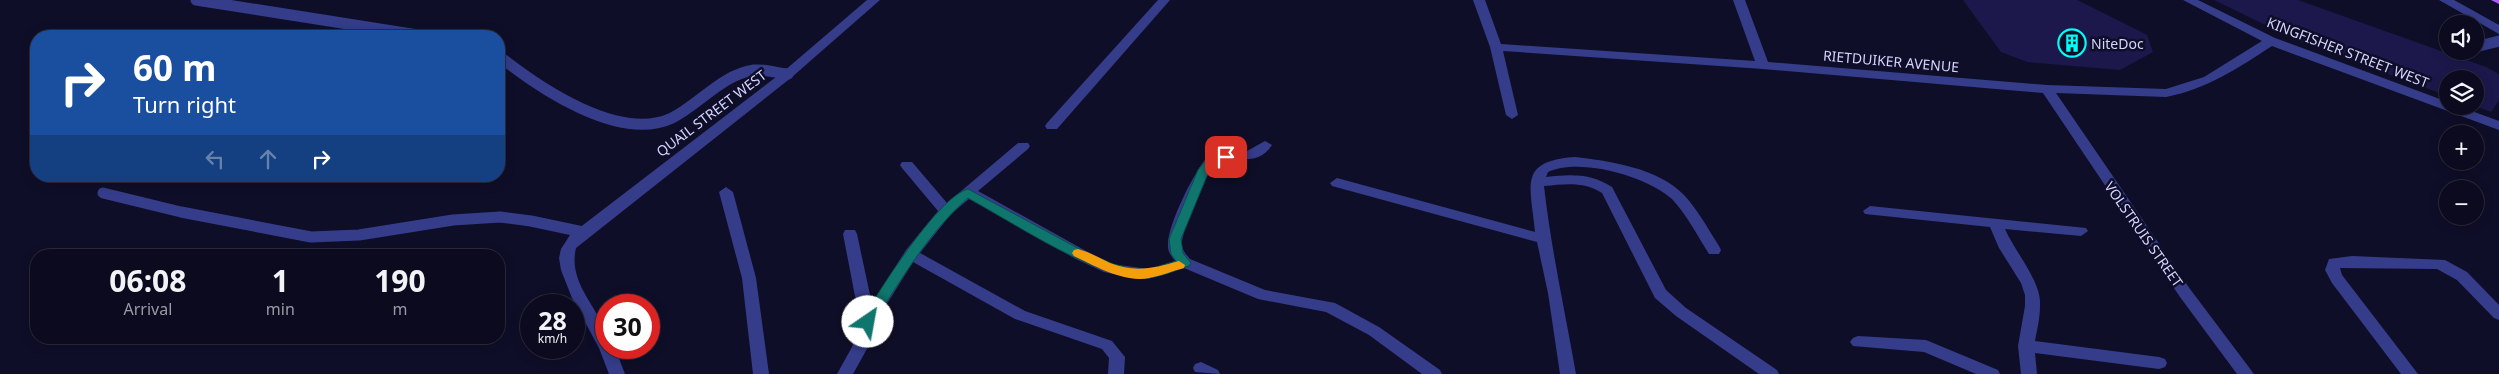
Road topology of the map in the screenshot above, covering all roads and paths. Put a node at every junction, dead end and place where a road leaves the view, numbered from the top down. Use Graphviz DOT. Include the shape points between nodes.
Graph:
graph roads {
  1 [pos="196,0"];
  2 [pos="874,0"];
  3 [pos="1164,0"];
  4 [pos="1479,0"];
  5 [pos="1739,0"];
  6 [pos="2189,0"];
  7 [pos="2445,0"];
  8 [pos="386,30"];
  9 [pos="2499,30"];
  10 [pos="2271,41"];
  11 [pos="2499,41"];
  12 [pos="2484,45"];
  13 [pos="1496,46"];
  14 [pos="505,61"];
  15 [pos="1763,65"];
  16 [pos="788,74"];
  17 [pos="2047,89"];
  18 [pos="1512,116"];
  19 [pos="1052,126"];
  20 [pos="2499,126"];
  21 [pos="1265,145"];
  22 [pos="1023,146"];
  23 [pos="907,165"];
  24 [pos="1537,182"];
  25 [pos="1337,183"];
  26 [pos="103,192"];
  27 [pos="726,192"];
  28 [pos="968,192"];
  29 [pos="946,210"];
  30 [pos="1870,211"];
  31 [pos="1995,222"];
  32 [pos="2081,231"];
  33 [pos="583,232"];
  34 [pos="850,234"];
  35 [pos="1543,239"];
  36 [pos="1714,250"];
  37 [pos="911,254"];
  38 [pos="1185,263"];
  39 [pos="2499,314"];
  40 [pos="868,322"];
  41 [pos="595,325"];
  42 [pos="1858,342"];
  43 [pos="2026,346"];
  44 [pos="611,359"];
  45 [pos="2159,363"];
  46 [pos="617,374"];
  47 [pos="761,374"];
  48 [pos="845,374"];
  49 [pos="1116,374"];
  50 [pos="1434,374"];
  51 [pos="1568,374"];
  52 [pos="1771,374"];
  53 [pos="1992,374"];
  54 [pos="2029,374"];
  55 [pos="2246,374"];
  56 [pos="2410,374"];
  1 -- 8 [label="lane"];
  2 -- 16 [label="street, QUAIL STREET WEST"];
  3 -- 19 [label="street"];
  4 -- 13 [label="street"];
  5 -- 15 [label="street"];
  6 -- 10 [label="street, KINGFISHER STREET WEST"];
  7 -- 9 [label="street"];
  10 -- 17 [label="street, RIETDUIKER AVENUE" via="2208,81 2180,91"];
  10 -- 20 [label="street, KINGFISHER STREET WEST"];
  11 -- 12 [label="lane"];
  13 -- 15 [label="street, RIETDUIKER AVENUE"];
  13 -- 18 [label="street"];
  14 -- 16 [label="lane" via="539,87 580,110 646,123 677,115 713,89 754,70"];
  15 -- 17 [label="street, RIETDUIKER AVENUE"];
  16 -- 33 [label="street, QUAIL STREET WEST"];
  17 -- 55 [label="street, VOLSTRUIS STREET" via="2179,285"];
  21 -- 38 [label="street" via="1255,155 1216,158 1204,170 1175,239 1177,254"];
  22 -- 28 [label="street"];
  23 -- 29 [label="street"];
  24 -- 35 [label="street"];
  24 -- 36 [label="street" via="1544,169 1559,161 1601,166 1650,179 1662,184 1679,199"];
  24 -- 52 [label="street" via="1580,179 1595,182 1607,190 1660,294"];
  25 -- 35 [label="street"];
  26 -- 33 [label="lane" via="146,205 311,237 501,217"];
  27 -- 47 [label="street" via="749,278"];
  28 -- 29 [label="street"];
  28 -- 38 [label="street" via="1109,268 1148,274"];
  29 -- 37 [label="street"];
  30 -- 31 [label="street"];
  31 -- 32 [label="street"];
  31 -- 43 [label="street" via="2032,295"];
  33 -- 41 [label="street, QUAIL STREET WEST" via="567,250 567,268"];
  34 -- 40 [label="street"];
  35 -- 51 [label="street"];
  37 -- 40 [label="street"];
  37 -- 49 [label="street" via="1020,315 1107,345 1117,357"];
  38 -- 50 [label="street" via="1263,295 1330,307 1344,313"];
  39 -- 56 [label="street" via="2462,276 2440,264 2352,261 2334,264 2332,270 2336,279"];
  40 -- 48 [label="street" via="860,347"];
  42 -- 53 [label="street" via="1926,346"];
  43 -- 45 [label="street"];
  43 -- 54 [label="street"];
  44 -- 46 [label="street"];
}
